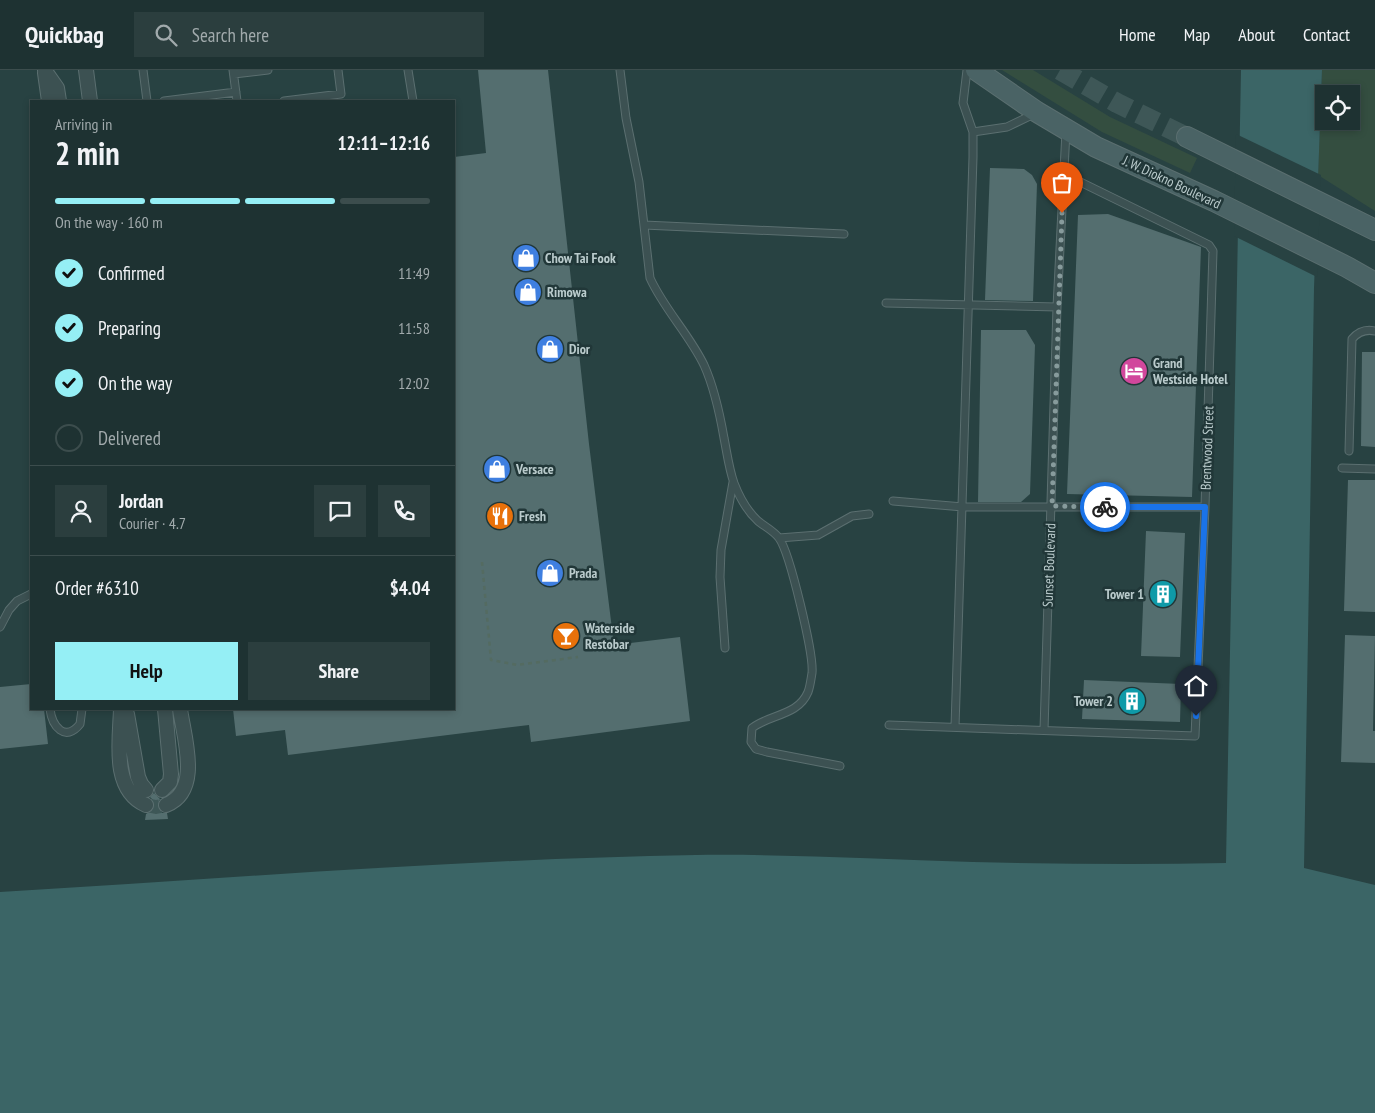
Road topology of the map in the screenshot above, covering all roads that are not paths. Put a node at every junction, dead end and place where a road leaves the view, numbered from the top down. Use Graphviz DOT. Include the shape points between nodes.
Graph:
graph roads {
  1 [pos="45,70"];
  2 [pos="86,70"];
  3 [pos="143,70"];
  4 [pos="268,70"];
  5 [pos="338,70"];
  6 [pos="408,70"];
  7 [pos="620,70"];
  8 [pos="967,70"];
  9 [pos="976,70"];
  10 [pos="233,72"];
  11 [pos="236,92"];
  12 [pos="49,100"];
  13 [pos="59,100"];
  14 [pos="90,100"];
  15 [pos="147,100"];
  16 [pos="172,100"];
  17 [pos="237,100"];
  18 [pos="292,100"];
  19 [pos="414,100"];
  20 [pos="1037,112"];
  21 [pos="1066,130"];
  22 [pos="973,132"];
  23 [pos="1188,136"];
  24 [pos="1064,174"];
  25 [pos="644,225"];
  26 [pos="1375,230"];
  27 [pos="844,234"];
  28 [pos="1375,283"];
  29 [pos="886,303"];
  30 [pos="967,306"];
  31 [pos="1058,308"];
  32 [pos="1375,332"];
  33 [pos="1349,451"];
  34 [pos="1342,468"];
  35 [pos="1375,469"];
  36 [pos="734,482"];
  37 [pos="893,501"];
  38 [pos="1052,506"];
  39 [pos="963,507"];
  40 [pos="1205,507"];
  41 [pos="869,514"];
  42 [pos="779,538"];
  43 [pos="30,594"];
  44 [pos="0,627"];
  45 [pos="725,648"];
  46 [pos="50,710"];
  47 [pos="82,710"];
  48 [pos="124,710"];
  49 [pos="164,710"];
  50 [pos="174,710"];
  51 [pos="180,710"];
  52 [pos="888,725"];
  53 [pos="956,727"];
  54 [pos="1044,730"];
  55 [pos="840,766"];
  56 [pos="146,797"];
  57 [pos="164,798"];
  1 -- 12 [label="street"];
  1 -- 13 [label="street" via="57,88"];
  2 -- 14 [label="street"];
  3 -- 15 [label="lane"];
  4 -- 10 [label="lane"];
  5 -- 18 [label="lane" via="341,94"];
  6 -- 19 [label="lane"];
  7 -- 25 [label="lane" via="626,118 640,182"];
  8 -- 22 [label="lane" via="963,104"];
  9 -- 20 [label="street, J. W. Diokno Boulevard"];
  10 -- 11 [label="lane"];
  11 -- 16 [label="lane"];
  11 -- 17 [label="lane"];
  20 -- 21 [label="street, J. W. Diokno Boulevard"];
  20 -- 22 [label="lane" via="1007,127"];
  21 -- 24 [label="lane, Sunset Boulevard"];
  21 -- 28 [label="street, J. W. Diokno Boulevard"];
  22 -- 30 [label="lane"];
  23 -- 26 [label="street"];
  24 -- 31 [label="lane, Sunset Boulevard"];
  24 -- 40 [label="lane, Brentwood Street" via="1201,241 1213,250"];
  25 -- 27 [label="lane"];
  25 -- 36 [label="lane" via="650,278 704,366 721,420"];
  29 -- 30 [label="lane"];
  30 -- 31 [label="lane"];
  30 -- 39 [label="lane"];
  31 -- 38 [label="lane, Sunset Boulevard"];
  32 -- 33 [label="lane" via="1364,331 1352,339"];
  34 -- 35 [label="lane"];
  36 -- 42 [label="lane" via="756,519"];
  36 -- 45 [label="lane" via="721,550"];
  37 -- 39 [label="lane"];
  38 -- 39 [label="lane"];
  38 -- 40 [label="lane"];
  38 -- 54 [label="lane, Sunset Boulevard"];
  39 -- 53 [label="lane"];
  40 -- 54 [label="lane, Brentwood Street" via="1195,736"];
  41 -- 42 [label="lane" via="852,516 818,535"];
  42 -- 55 [label="lane" via="794,580 812,672 807,693 798,706 752,728 751,742 756,749 767,752"];
  43 -- 44 [label="lane" via="17,601"];
  46 -- 47 [label="lane" via="58,730 68,732 80,724"];
  48 -- 56 [label="street" via="120,757 124,782 131,796"];
  49 -- 57 [label="street" via="171,774"];
  50 -- 57 [label="street" via="180,777 175,790"];
  51 -- 57 [label="street" via="188,779 180,796"];
  52 -- 53 [label="lane"];
  53 -- 54 [label="lane"];
}
